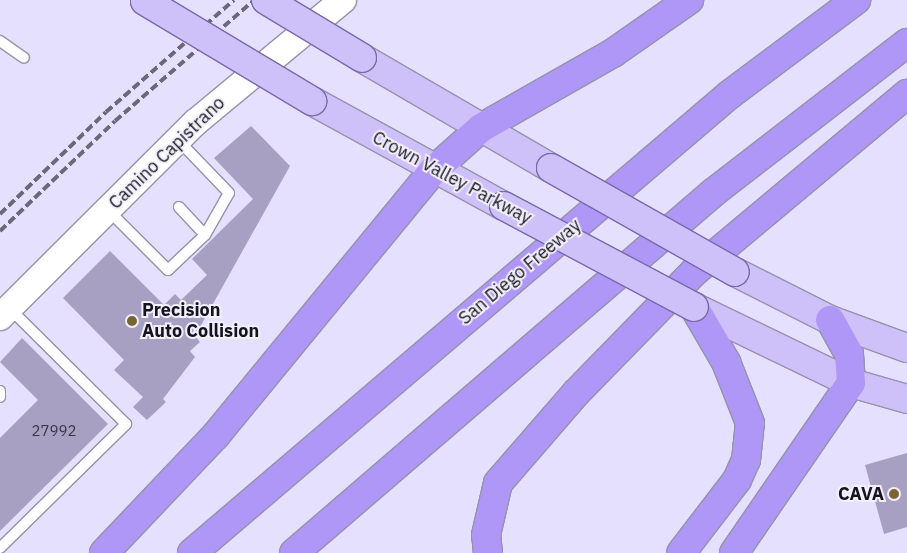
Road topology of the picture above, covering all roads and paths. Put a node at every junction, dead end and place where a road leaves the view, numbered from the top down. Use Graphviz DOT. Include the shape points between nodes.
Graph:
graph roads {
  1 [pos="266,0"];
  2 [pos="343,0"];
  3 [pos="689,0"];
  4 [pos="856,0"];
  5 [pos="144,1"];
  6 [pos="0,41"];
  7 [pos="907,43"];
  8 [pos="24,58"];
  9 [pos="907,94"];
  10 [pos="480,128"];
  11 [pos="178,140"];
  12 [pos="434,170"];
  13 [pos="179,207"];
  14 [pos="108,210"];
  15 [pos="206,235"];
  16 [pos="694,307"];
  17 [pos="4,313"];
  18 [pos="830,320"];
  19 [pos="907,348"];
  20 [pos="851,383"];
  21 [pos="0,392"];
  22 [pos="0,397"];
  23 [pos="907,399"];
  24 [pos="0,548"];
  25 [pos="104,553"];
  26 [pos="192,553"];
  27 [pos="294,553"];
  28 [pos="488,553"];
  29 [pos="681,553"];
  30 [pos="734,553"];
  1 -- 10 [label="main road, bridge"];
  2 -- 11 [label="street, Camino Capistrano"];
  3 -- 10 [label="highway" via="613,53"];
  4 -- 26 [label="highway, San Diego Freeway" via="729,94"];
  5 -- 12 [label="main road, Crown Valley Parkway, bridge"];
  6 -- 8 [label="lane"];
  7 -- 27 [label="highway" via="714,192"];
  9 -- 28 [label="highway" via="694,272 576,393 498,483 486,535"];
  10 -- 12 [label="highway"];
  10 -- 18 [label="main road, bridge" via="735,272"];
  11 -- 14 [label="street, Camino Capistrano"];
  11 -- 15 [label="lane" via="229,193"];
  12 -- 16 [label="main road, Crown Valley Parkway, bridge"];
  12 -- 25 [label="highway" via="216,435"];
  13 -- 15 [label="lane"];
  14 -- 15 [label="lane" via="168,270"];
  14 -- 17 [label="street, Camino Capistrano"];
  16 -- 20 [label="main road, Crown Valley Parkway"];
  16 -- 29 [label="highway" via="726,362 750,423 746,460 736,480"];
  17 -- 24 [label="lane" via="126,424"];
  18 -- 19 [label="main road"];
  18 -- 20 [label="highway" via="849,354"];
  20 -- 23 [label="main road, Crown Valley Parkway"];
  20 -- 30 [label="highway"];
  21 -- 22 [label="lane"];
}
